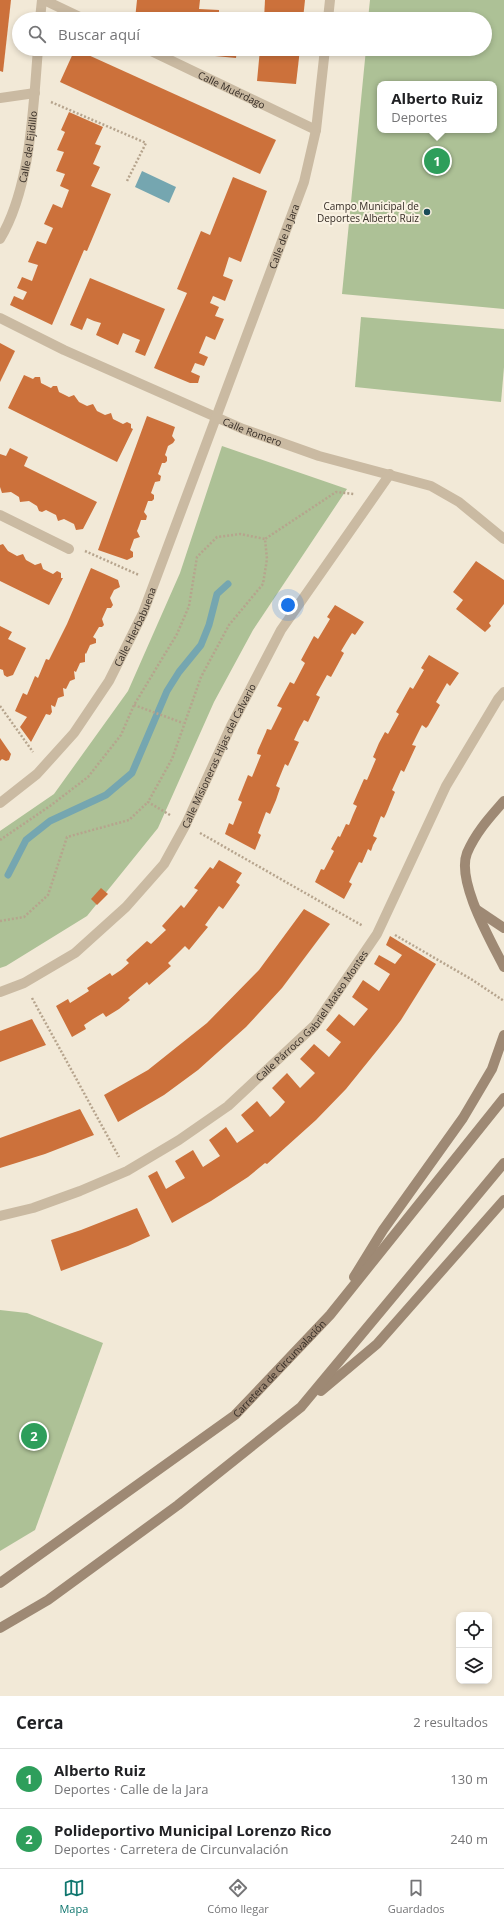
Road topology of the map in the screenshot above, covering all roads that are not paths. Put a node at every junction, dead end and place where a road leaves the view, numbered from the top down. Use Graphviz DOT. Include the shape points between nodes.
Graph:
graph roads {
  1 [pos="43,0"];
  2 [pos="330,0"];
  3 [pos="41,12"];
  4 [pos="69,12"];
  5 [pos="329,12"];
  6 [pos="38,56"];
  7 [pos="162,56"];
  8 [pos="324,56"];
  9 [pos="35,93"];
  10 [pos="0,98"];
  11 [pos="316,130"];
  12 [pos="0,240"];
  13 [pos="0,318"];
  14 [pos="216,417"];
  15 [pos="390,474"];
  16 [pos="0,515"];
  17 [pos="504,539"];
  18 [pos="69,549"];
  19 [pos="504,692"];
  20 [pos="504,801"];
  21 [pos="0,803"];
  22 [pos="476,909"];
  23 [pos="504,928"];
  24 [pos="504,967"];
  25 [pos="0,992"];
  26 [pos="504,1035"];
  27 [pos="504,1098"];
  28 [pos="504,1163"];
  29 [pos="504,1200"];
  30 [pos="0,1216"];
  31 [pos="330,1315"];
  32 [pos="300,1407"];
  33 [pos="0,1583"];
  34 [pos="0,1628"];
  1 -- 3 [label="street"];
  1 -- 4 [label="street"];
  2 -- 5 [label="street"];
  6 -- 9 [label="street, Calle del Ejidillo"];
  7 -- 11 [label="street, Calle Muérdago"];
  8 -- 11 [label="street, Calle de la Jara"];
  9 -- 10 [label="street"];
  9 -- 12 [label="street, Calle del Ejidillo" via="23,182"];
  11 -- 14 [label="street, Calle de la Jara" via="304,182"];
  13 -- 14 [label="street, Calle Romero" via="64,350"];
  14 -- 15 [label="street, Calle Romero" via="319,456"];
  14 -- 21 [label="street, Calle Hierbabuena" via="143,613 108,681 74,733 43,767"];
  15 -- 17 [label="street, Calle Romero" via="430,486 459,502"];
  15 -- 25 [label="street, Calle Misioneras Hijas del Calvario" via="281,630 164,864 126,907 74,953 24,983"];
  16 -- 18 [label="street"];
  19 -- 30 [label="street, Calle Párroco Gabriel Mateo Montes" via="446,786 377,934 315,1025 228,1106 179,1140 127,1171 80,1191 33,1208"];
  20 -- 22 [label="main road" via="482,825 467,854 467,882"];
  22 -- 23 [label="main road"];
  22 -- 24 [label="main road"];
  26 -- 31 [label="main road" via="492,1069 463,1118 382,1230"];
  27 -- 31 [label="main road, Carretera de Circunvalación"];
  28 -- 32 [label="main road"];
  29 -- 32 [label="main road" via="377,1344"];
  31 -- 33 [label="main road, Carretera de Circunvalación" via="235,1415"];
  32 -- 34 [label="main road" via="178,1505 48,1600"];
}
